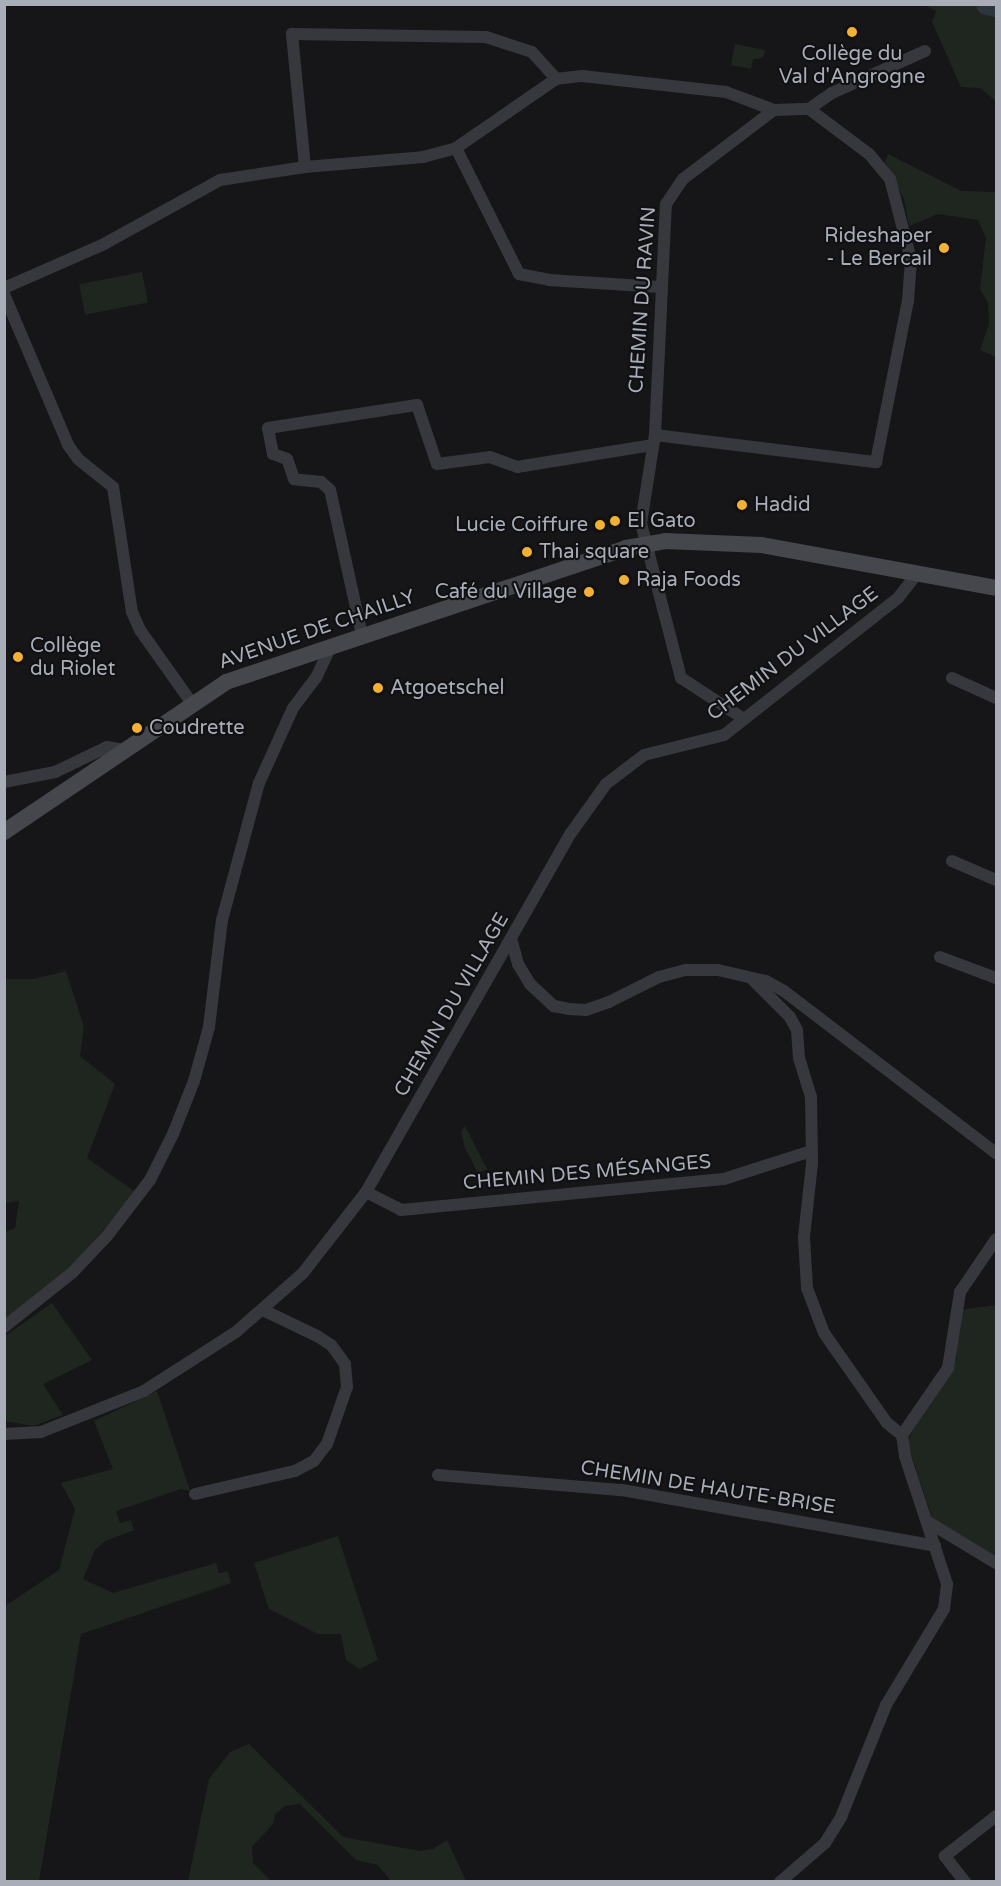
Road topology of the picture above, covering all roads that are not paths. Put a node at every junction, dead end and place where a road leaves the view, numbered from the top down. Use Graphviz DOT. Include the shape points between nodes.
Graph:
graph roads {
  1 [pos="925,51"];
  2 [pos="556,79"];
  3 [pos="809,109"];
  4 [pos="774,110"];
  5 [pos="456,148"];
  6 [pos="305,167"];
  7 [pos="660,287"];
  8 [pos="4,288"];
  9 [pos="4,294"];
  10 [pos="654,440"];
  11 [pos="646,544"];
  12 [pos="918,572"];
  13 [pos="996,588"];
  14 [pos="362,635"];
  15 [pos="331,646"];
  16 [pos="952,678"];
  17 [pos="996,698"];
  18 [pos="191,702"];
  19 [pos="744,719"];
  20 [pos="124,750"];
  21 [pos="4,782"];
  22 [pos="4,832"];
  23 [pos="952,861"];
  24 [pos="996,880"];
  25 [pos="511,938"];
  26 [pos="940,957"];
  27 [pos="749,976"];
  28 [pos="996,978"];
  29 [pos="811,1151"];
  30 [pos="996,1153"];
  31 [pos="366,1192"];
  32 [pos="996,1239"];
  33 [pos="263,1310"];
  34 [pos="4,1327"];
  35 [pos="4,1434"];
  36 [pos="902,1435"];
  37 [pos="438,1475"];
  38 [pos="195,1494"];
  39 [pos="928,1522"];
  40 [pos="935,1546"];
  41 [pos="996,1563"];
  42 [pos="996,1816"];
  43 [pos="780,1881"];
  44 [pos="965,1881"];
  1 -- 3 [label="street" via="832,93"];
  2 -- 4 [label="street" via="582,76 726,92"];
  2 -- 5 [label="street"];
  2 -- 6 [label="street" via="532,52 486,37 292,34"];
  3 -- 4 [label="street"];
  3 -- 10 [label="street" via="869,154 890,179 911,260 908,301 876,462"];
  4 -- 7 [label="street, CHEMIN DU RAVIN" via="683,179 666,204"];
  5 -- 6 [label="street" via="423,158"];
  5 -- 7 [label="street" via="519,274 549,280"];
  6 -- 8 [label="street" via="220,180 94,249"];
  7 -- 10 [label="street, CHEMIN DU RAVIN"];
  9 -- 18 [label="street" via="68,445 78,459 113,487 132,612 140,630"];
  10 -- 11 [label="street, CHEMIN DU RAVIN" via="641,523"];
  10 -- 14 [label="street" via="517,467 490,457 436,464 417,405 268,428 273,454 287,459 294,479 321,482 330,490"];
  11 -- 12 [label="street, AVENUE DE CHAILLY" via="665,541 762,545"];
  11 -- 14 [label="street, AVENUE DE CHAILLY"];
  11 -- 19 [label="street, CHEMIN DU RAVIN" via="681,678"];
  12 -- 13 [label="street, AVENUE DE CHAILLY"];
  12 -- 19 [label="street, CHEMIN DU VILLAGE" via="898,598"];
  14 -- 15 [label="street, AVENUE DE CHAILLY"];
  15 -- 18 [label="street, AVENUE DE CHAILLY" via="226,682"];
  15 -- 34 [label="street" via="316,678 293,708 259,783 222,920 208,1027 194,1081 173,1134 150,1180 107,1236 72,1273"];
  16 -- 17 [label="street"];
  18 -- 20 [label="street, AVENUE DE CHAILLY"];
  19 -- 25 [label="street, CHEMIN DU VILLAGE" via="724,735 657,750 620,770 571,833"];
  20 -- 21 [label="street" via="106,747 55,772"];
  20 -- 22 [label="street, AVENUE DE CHAILLY"];
  23 -- 24 [label="street"];
  25 -- 27 [label="street" via="518,964 530,984 554,1006 569,1009 586,1010 659,977 686,970 718,970"];
  25 -- 31 [label="street, CHEMIN DU VILLAGE"];
  26 -- 28 [label="street"];
  27 -- 29 [label="street" via="790,1017 797,1030 811,1097"];
  27 -- 30 [label="street" via="784,991"];
  29 -- 31 [label="street, CHEMIN DES MÉSANGES" via="724,1179 412,1209 401,1210"];
  29 -- 36 [label="street" via="804,1237 807,1288 825,1333 887,1424"];
  31 -- 33 [label="street, CHEMIN DU VILLAGE" via="303,1273"];
  32 -- 36 [label="street" via="960,1292 948,1368"];
  33 -- 35 [label="street, CHEMIN DU VILLAGE" via="200,1357 144,1391 41,1432"];
  33 -- 38 [label="street" via="331,1345 345,1364 347,1387 327,1443 314,1461 295,1471"];
  36 -- 39 [label="street" via="905,1456"];
  37 -- 40 [label="street, CHEMIN DE HAUTE-BRISE" via="622,1490"];
  39 -- 40 [label="street"];
  39 -- 41 [label="street"];
  40 -- 43 [label="street" via="948,1594 938,1624 886,1705 855,1789 825,1843"];
  42 -- 44 [label="street" via="945,1856"];
}
